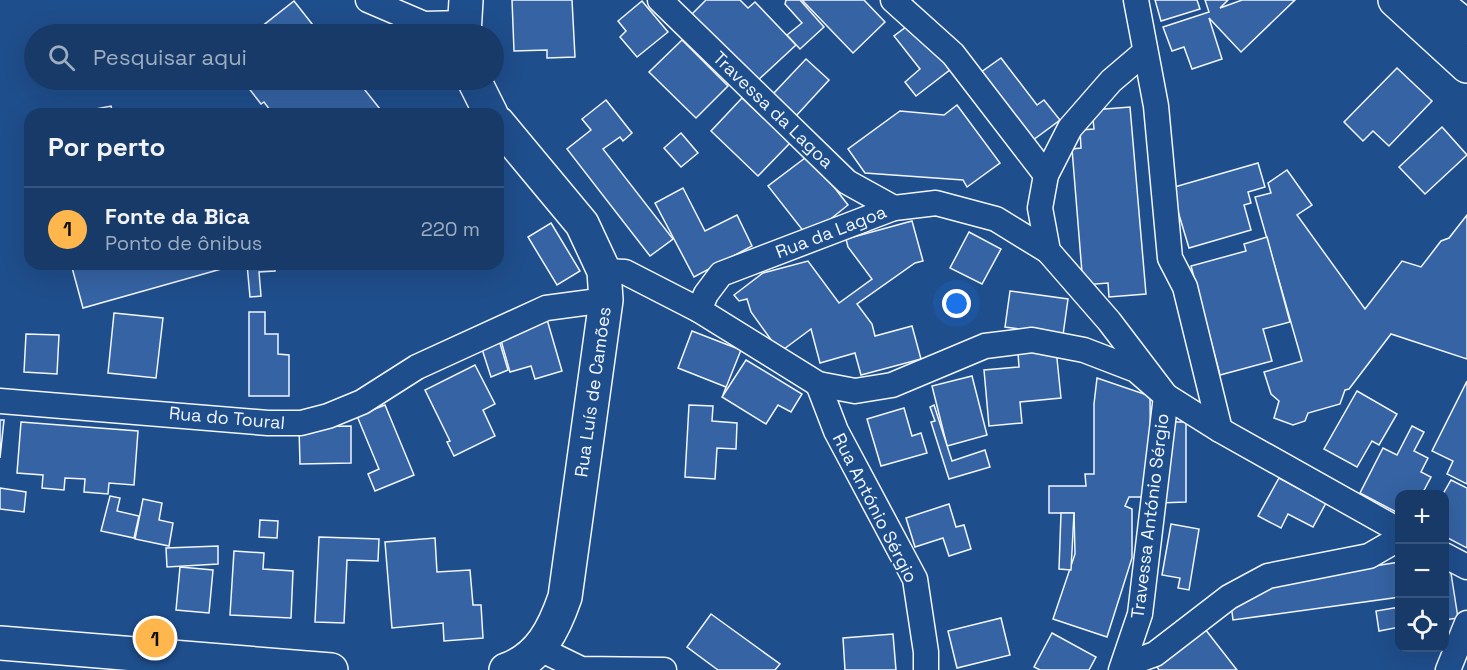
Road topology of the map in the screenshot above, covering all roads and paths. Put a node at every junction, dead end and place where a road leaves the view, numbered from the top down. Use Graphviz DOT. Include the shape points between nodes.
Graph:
graph roads {
  1 [pos="368,0"];
  2 [pos="660,0"];
  3 [pos="893,0"];
  4 [pos="1136,0"];
  5 [pos="1395,0"];
  6 [pos="1433,0"];
  7 [pos="465,19"];
  8 [pos="1467,27"];
  9 [pos="1145,52"];
  10 [pos="1467,66"];
  11 [pos="479,90"];
  12 [pos="488,108"];
  13 [pos="504,130"];
  14 [pos="1046,175"];
  15 [pos="894,208"];
  16 [pos="1048,251"];
  17 [pos="605,285"];
  18 [pos="699,310"];
  19 [pos="818,384"];
  20 [pos="1166,396"];
  21 [pos="0,401"];
  22 [pos="1220,430"];
  23 [pos="1395,528"];
  24 [pos="1395,541"];
  25 [pos="1449,558"];
  26 [pos="1467,567"];
  27 [pos="1467,623"];
  28 [pos="0,643"];
  29 [pos="540,649"];
  30 [pos="1123,667"];
  31 [pos="331,670"];
  32 [pos="507,670"];
  33 [pos="664,670"];
  34 [pos="926,670"];
  35 [pos="1448,670"];
  1 -- 7 [label="street" via="424,24"];
  2 -- 15 [label="street, Travessa da Lagoa" via="847,182"];
  3 -- 14 [label="street" via="953,54"];
  4 -- 9 [label="street"];
  5 -- 10 [label="main road"];
  6 -- 8 [label="main road"];
  9 -- 14 [label="street" via="1111,81 1070,128"];
  9 -- 22 [label="street" via="1156,106 1170,258 1185,287"];
  11 -- 12 [label="main road"];
  13 -- 17 [label="main road" via="582,224"];
  14 -- 16 [label="street" via="1040,208"];
  15 -- 16 [label="street, Rua da Lagoa" via="936,203 996,219"];
  15 -- 18 [label="street, Rua da Lagoa" via="721,274"];
  16 -- 20 [label="street" via="1109,321"];
  17 -- 18 [label="street, Rua do Toural" via="625,273"];
  17 -- 21 [label="street, Rua do Toural" via="417,367 362,402 301,423"];
  17 -- 29 [label="main road, Rua Luís de Camões" via="564,597 555,624"];
  18 -- 19 [label="street, Rua do Toural"];
  19 -- 20 [label="street" via="855,391 891,385 985,346 1032,340 1083,350 1136,370"];
  19 -- 34 [label="street, Rua António Sérgio" via="836,431 915,579"];
  20 -- 22 [label="street"];
  20 -- 30 [label="street, Travessa António Sérgio" via="1140,614"];
  22 -- 23 [label="street"];
  24 -- 30 [label="street" via="1369,556 1268,576 1229,597 1155,654"];
  25 -- 26 [label="street"];
  27 -- 35 [label="street"];
  28 -- 31 [label="main road"];
  29 -- 32 [label="main road, Rua Luís de Camões"];
  29 -- 33 [label="street" via="581,669"];
}
